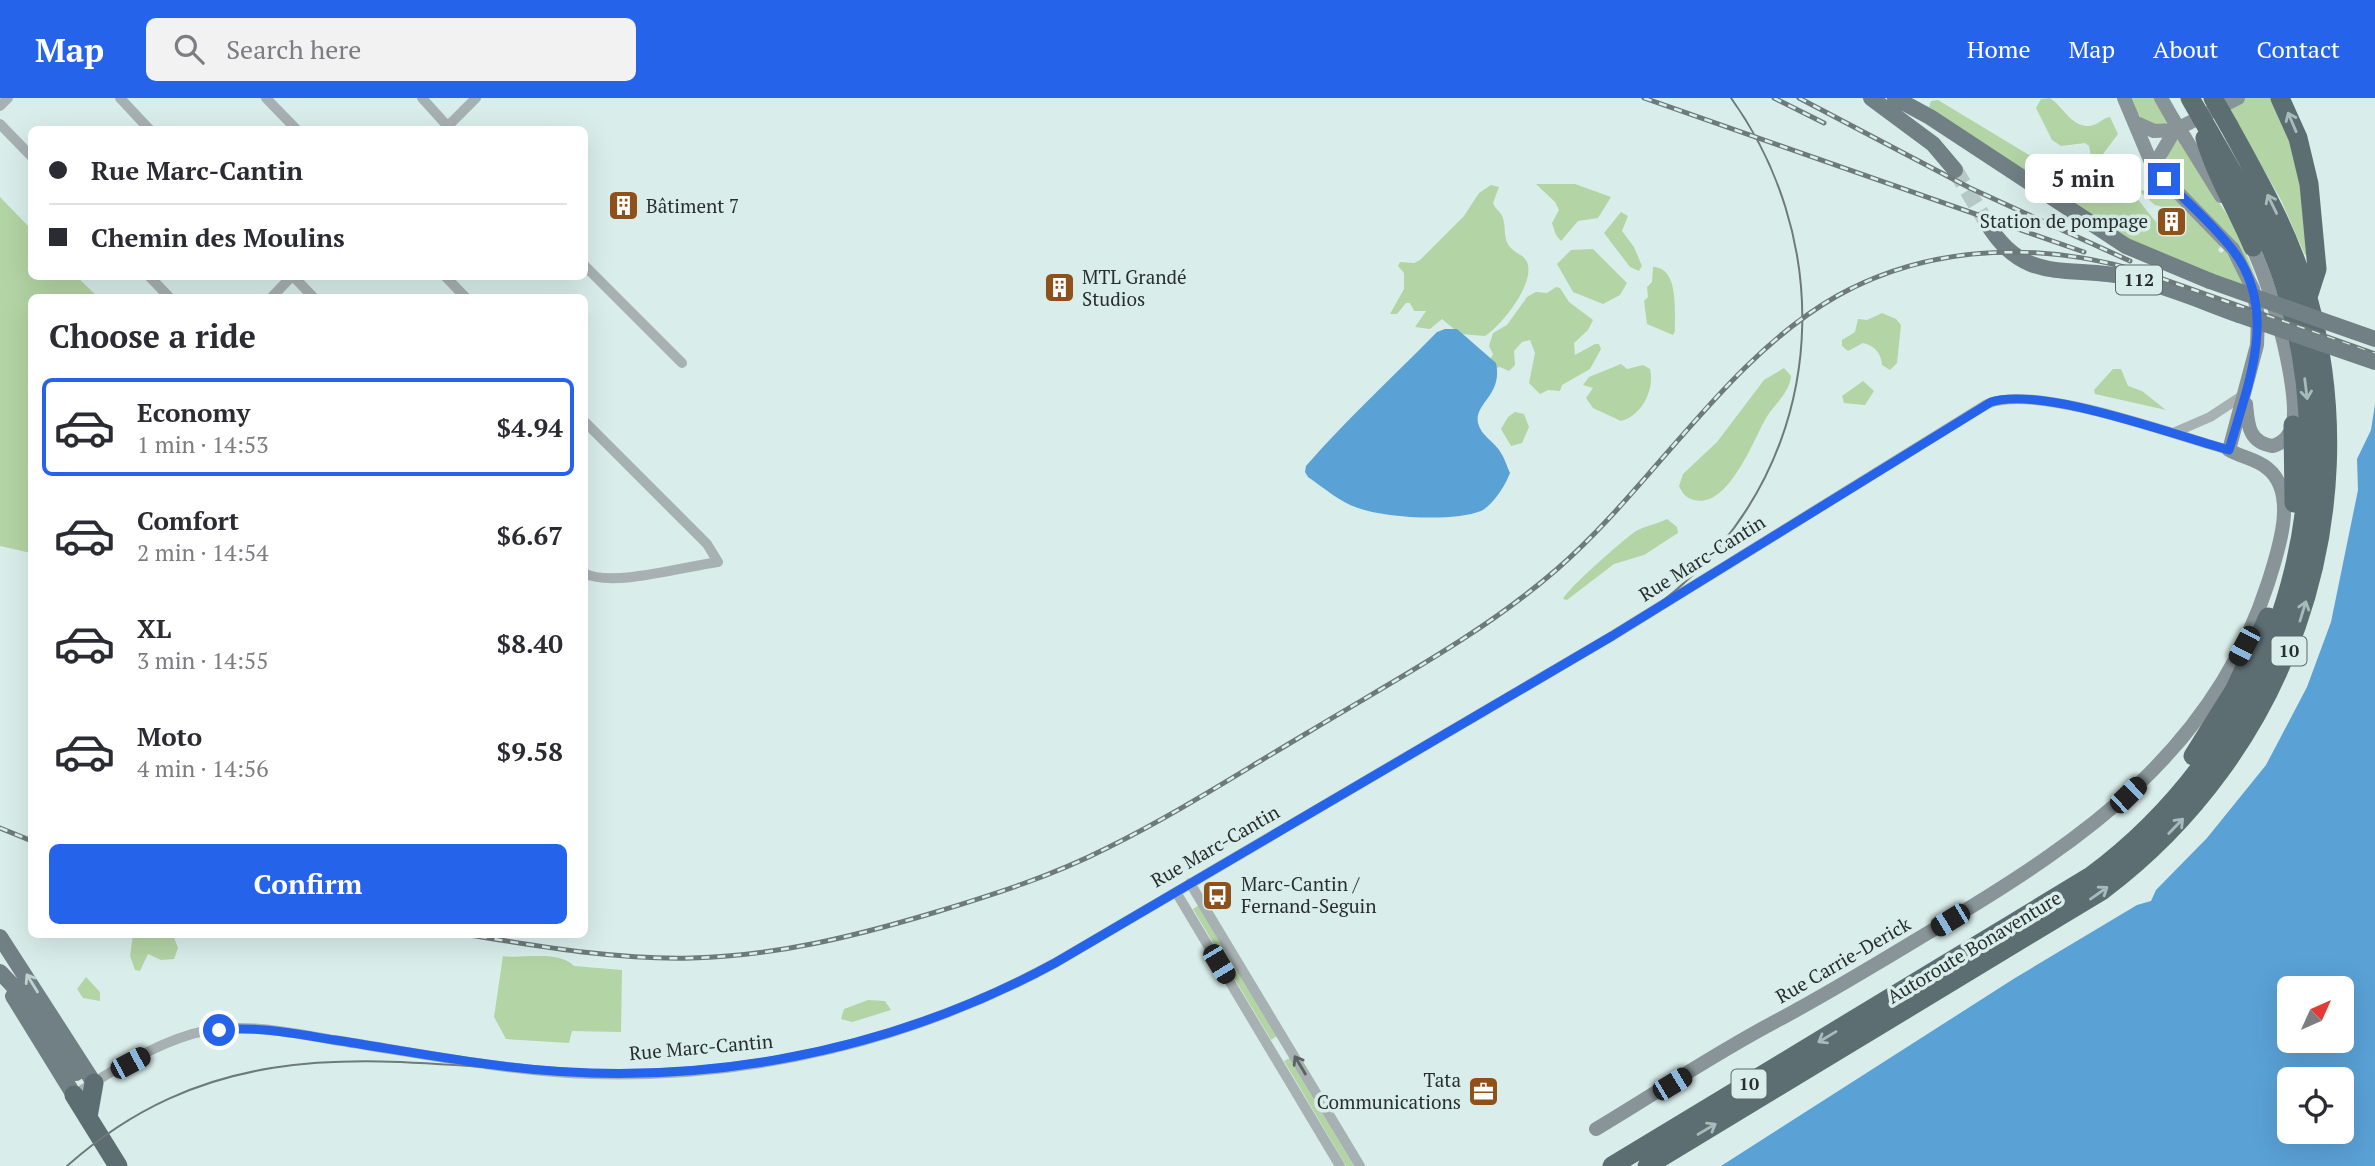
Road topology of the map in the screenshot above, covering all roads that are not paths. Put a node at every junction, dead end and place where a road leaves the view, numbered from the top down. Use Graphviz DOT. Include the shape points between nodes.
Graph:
graph roads {
  1 [pos="8,98"];
  2 [pos="120,98"];
  3 [pos="266,98"];
  4 [pos="422,98"];
  5 [pos="476,98"];
  6 [pos="2124,98"];
  7 [pos="2161,98"];
  8 [pos="2190,98"];
  9 [pos="2238,98"];
  10 [pos="2280,98"];
  11 [pos="1888,102"];
  12 [pos="2213,105"];
  13 [pos="0,106"];
  14 [pos="2134,122"];
  15 [pos="0,124"];
  16 [pos="146,126"];
  17 [pos="293,126"];
  18 [pos="446,126"];
  19 [pos="450,126"];
  20 [pos="2177,129"];
  21 [pos="2215,134"];
  22 [pos="28,152"];
  23 [pos="2153,167"];
  24 [pos="1959,172"];
  25 [pos="1991,224"];
  26 [pos="2253,247"];
  27 [pos="588,269"];
  28 [pos="153,280"];
  29 [pos="289,280"];
  30 [pos="297,280"];
  31 [pos="449,280"];
  32 [pos="166,294"];
  33 [pos="275,294"];
  34 [pos="310,294"];
  35 [pos="462,294"];
  36 [pos="2308,297"];
  37 [pos="2375,339"];
  38 [pos="2375,362"];
  39 [pos="682,363"];
  40 [pos="2245,394"];
  41 [pos="588,425"];
  42 [pos="2293,425"];
  43 [pos="2173,433"];
  44 [pos="2229,450"];
  45 [pos="2283,496"];
  46 [pos="588,575"];
  47 [pos="1191,883"];
  48 [pos="2072,888"];
  49 [pos="1176,892"];
  50 [pos="0,937"];
  51 [pos="0,973"];
  52 [pos="85,1089"];
  53 [pos="1596,1129"];
  54 [pos="118,1166"];
  55 [pos="1340,1166"];
  56 [pos="1360,1166"];
  57 [pos="1612,1166"];
  58 [pos="1647,1166"];
  1 -- 13 [label="street"];
  2 -- 16 [label="street"];
  3 -- 17 [label="street"];
  4 -- 18 [label="street"];
  5 -- 19 [label="street"];
  6 -- 14 [label="street"];
  7 -- 20 [label="street"];
  8 -- 12 [label="highway, Autoroute Bonaventure / 10, bridge"];
  9 -- 12 [label="street"];
  36 -- 10 [label="highway, one-way" via="2317,269 2309,184 2298,138"];
  11 -- 24 [label="main road, 112" via="1941,144"];
  11 -- 37 [label="main road, 112, bridge" via="1930,117 2126,246"];
  12 -- 20 [label="street"];
  12 -- 21 [label="highway, Autoroute Bonaventure / 10, bridge"];
  14 -- 20 [label="street" via="2154,131"];
  14 -- 23 [label="street"];
  15 -- 22 [label="street"];
  20 -- 23 [label="street"];
  20 -- 26 [label="street"];
  21 -- 26 [label="highway" via="2213,165"];
  36 -- 21 [label="highway, Autoroute Bonaventure / 10, one-way" via="2271,202"];
  21 -- 48 [label="highway, Autoroute Bonaventure / 10, one-way" via="2268,241 2297,329 2310,442 2301,541 2275,636 2224,736 2152,824"];
  23 -- 40 [label="street" via="2233,249 2251,282 2259,332"];
  25 -- 38 [label="main road, 112, bridge" via="2007,251 2021,262 2133,278"];
  26 -- 42 [label="street" via="2282,337"];
  27 -- 39 [label="street"];
  28 -- 32 [label="street"];
  29 -- 33 [label="street"];
  30 -- 34 [label="street"];
  31 -- 35 [label="street"];
  58 -- 36 [label="highway, Autoroute Bonaventure / 10, one-way" via="2092,898 2167,835 2223,770 2257,717 2285,660 2320,542 2328,472 2327,412"];
  40 -- 42 [label="street" via="2249,431 2258,441 2280,444"];
  40 -- 43 [label="street" via="2210,417"];
  40 -- 44 [label="street"];
  41 -- 46 [label="street" via="707,544 718,562 618,577"];
  42 -- 48 [label="highway" via="2290,532 2272,605 2250,660 2215,725 2164,796 2122,844"];
  43 -- 44 [label="street, Rue Marc-Cantin"];
  43 -- 47 [label="street, Rue Marc-Cantin" via="2036,399 1987,404 1612,636"];
  44 -- 45 [label="street, Rue Marc-Cantin" via="2268,468"];
  45 -- 53 [label="street, Rue Carrie-Derick" via="2274,563 2244,646 2188,732 2121,802 2061,851 2006,886"];
  47 -- 49 [label="street, Rue Marc-Cantin"];
  56 -- 47 [label="street, one-way"];
  48 -- 57 [label="highway, Autoroute Bonaventure / 10, one-way"];
  49 -- 52 [label="street, Rue Marc-Cantin" via="1049,967 970,1005 881,1036 775,1061 683,1072 568,1073 240,1028 178,1039"];
  49 -- 55 [label="street"];
  52 -- 50 [label="main road, one-way"];
  51 -- 52 [label="main road"];
  52 -- 54 [label="highway" via="88,1117"];
}
